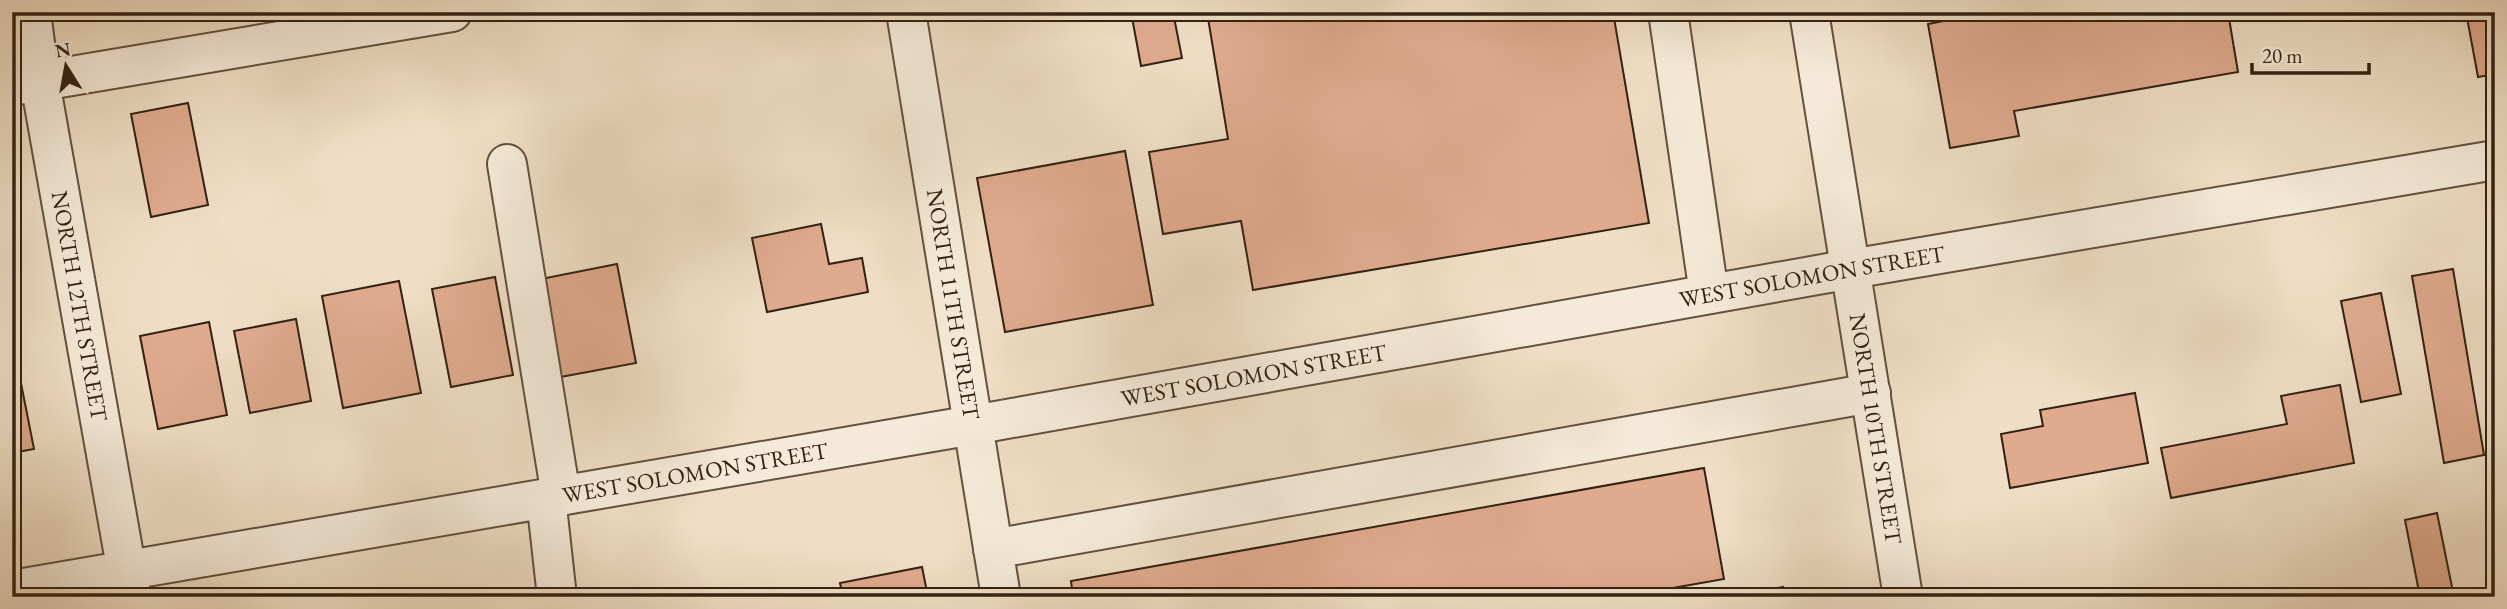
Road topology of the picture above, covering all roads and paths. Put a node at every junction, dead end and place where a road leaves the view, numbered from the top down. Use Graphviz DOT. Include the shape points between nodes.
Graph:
graph roads {
  1 [pos="31,12"];
  2 [pos="452,12"];
  3 [pos="906,12"];
  4 [pos="1668,12"];
  5 [pos="1809,12"];
  6 [pos="26,84"];
  7 [pos="2495,160"];
  8 [pos="507,164"];
  9 [pos="1851,269"];
  10 [pos="1709,294"];
  11 [pos="1871,393"];
  12 [pos="973,425"];
  13 [pos="553,497"];
  14 [pos="993,549"];
  15 [pos="129,584"];
  16 [pos="12,590"];
  17 [pos="557,597"];
  18 [pos="1001,597"];
  19 [pos="1903,597"];
  1 -- 6 [label="street, NORTH 12TH STREET"];
  2 -- 6 [label="street"];
  3 -- 12 [label="street, NORTH 11TH STREET"];
  4 -- 10 [label="street"];
  5 -- 9 [label="street, NORTH 10TH STREET"];
  6 -- 15 [label="street, NORTH 12TH STREET"];
  7 -- 9 [label="street, WEST SOLOMON STREET"];
  8 -- 13 [label="street"];
  9 -- 10 [label="street, WEST SOLOMON STREET"];
  9 -- 11 [label="street, NORTH 10TH STREET"];
  10 -- 12 [label="street, WEST SOLOMON STREET"];
  11 -- 14 [label="street"];
  11 -- 19 [label="street, NORTH 10TH STREET"];
  12 -- 13 [label="street, WEST SOLOMON STREET"];
  12 -- 14 [label="street, NORTH 11TH STREET"];
  13 -- 15 [label="street, WEST SOLOMON STREET"];
  13 -- 17 [label="street"];
  14 -- 18 [label="street, NORTH 11TH STREET"];
  15 -- 16 [label="street, WEST SOLOMON STREET"];
}
